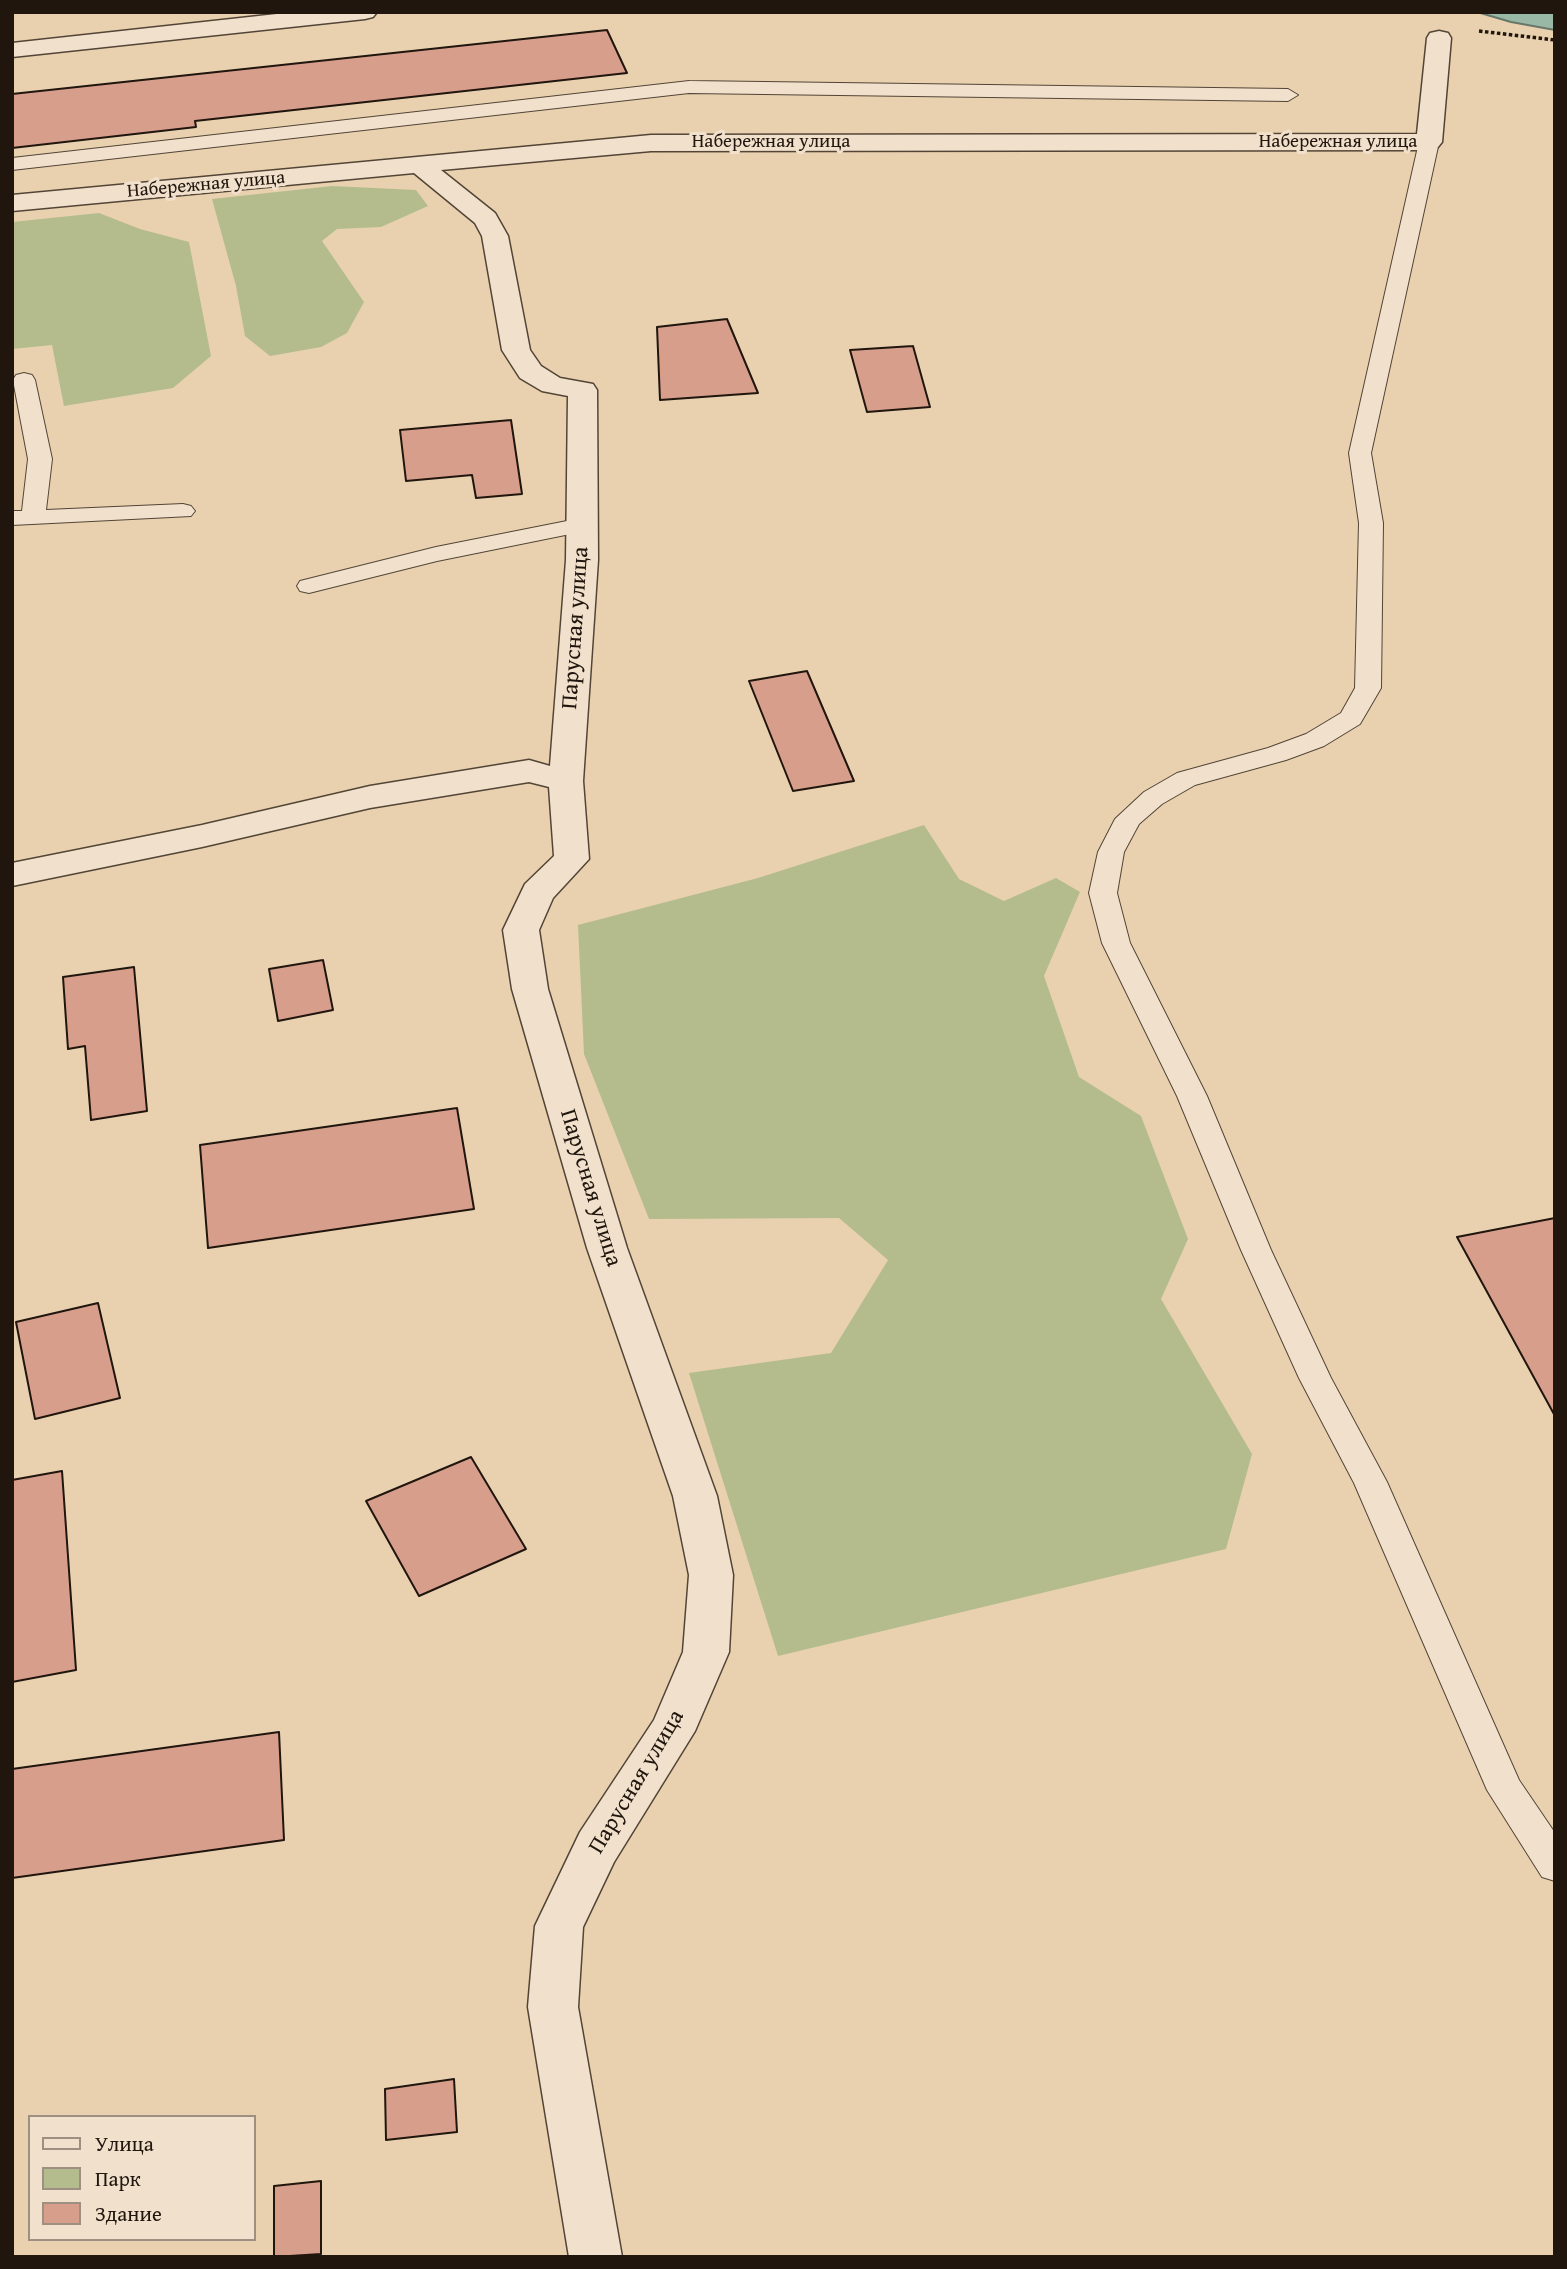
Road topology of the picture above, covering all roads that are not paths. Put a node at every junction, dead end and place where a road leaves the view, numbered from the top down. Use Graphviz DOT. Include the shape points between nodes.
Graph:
graph roads {
  1 [pos="365,12"];
  2 [pos="1439,38"];
  3 [pos="12,50"];
  4 [pos="1288,95"];
  5 [pos="1429,142"];
  6 [pos="12,164"];
  7 [pos="421,165"];
  8 [pos="12,203"];
  9 [pos="24,380"];
  10 [pos="183,511"];
  11 [pos="22,517"];
  12 [pos="582,525"];
  13 [pos="309,586"];
  14 [pos="566,781"];
  15 [pos="12,876"];
  16 [pos="1555,1866"];
  17 [pos="596,2257"];
  1 -- 3 [label="street"];
  2 -- 5 [label="street, Набережная улица"];
  4 -- 6 [label="lane" via="689,87"];
  5 -- 7 [label="street, Набережная улица" via="650,143"];
  5 -- 16 [label="lane" via="1360,453 1371,523 1368,688 1350,718 1315,740 1186,779 1153,798 1128,819 1111,852 1103,893 1116,943 1192,1096 1315,1378 1370,1482 1506,1790"];
  7 -- 8 [label="street, Набережная улица"];
  7 -- 12 [label="street, Парусная улица" via="486,219 495,236 516,350 530,372 552,385 583,390"];
  9 -- 11 [label="lane" via="40,459"];
  10 -- 11 [label="lane"];
  12 -- 13 [label="lane" via="436,554"];
  12 -- 14 [label="street, Парусная улица"];
  14 -- 15 [label="street" via="529,771 370,797"];
  14 -- 17 [label="street, Парусная улица" via="572,859 538,892 521,930 530,989 607,1248 695,1496 711,1575 706,1652 672,1731 597,1847 559,1926 554,2007"];
}
